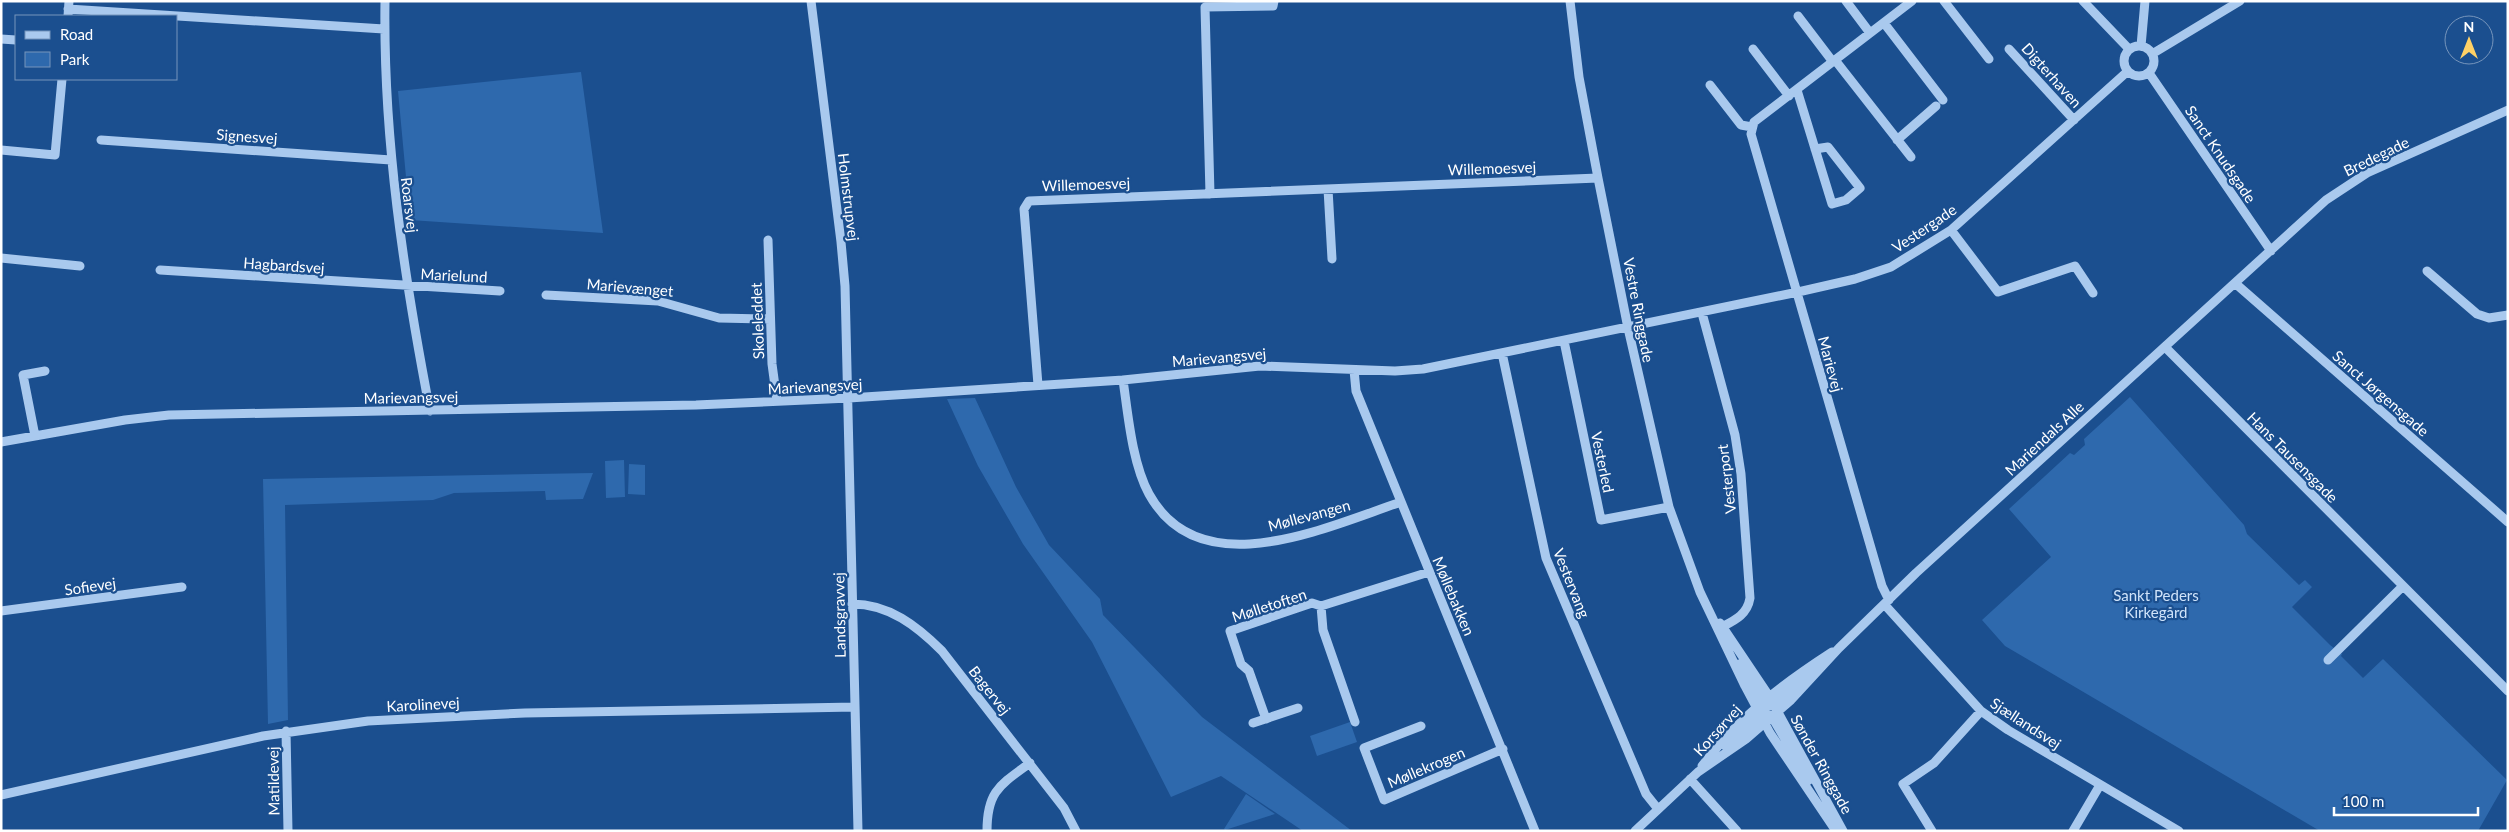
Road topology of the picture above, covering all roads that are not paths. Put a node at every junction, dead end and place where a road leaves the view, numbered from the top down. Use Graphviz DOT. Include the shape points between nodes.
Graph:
graph roads {
  1 [pos="385,1"];
  2 [pos="811,1"];
  3 [pos="1274,1"];
  4 [pos="1570,1"];
  5 [pos="1846,1"];
  6 [pos="1944,1"];
  7 [pos="2083,1"];
  8 [pos="2145,1"];
  9 [pos="2240,1"];
  10 [pos="1909,2"];
  11 [pos="68,9"];
  12 [pos="163,15"];
  13 [pos="178,16"];
  14 [pos="1798,16"];
  15 [pos="1884,23"];
  16 [pos="384,29"];
  17 [pos="1870,33"];
  18 [pos="1,39"];
  19 [pos="15,40"];
  20 [pos="2141,46"];
  21 [pos="1753,49"];
  22 [pos="2009,49"];
  23 [pos="2129,49"];
  24 [pos="2152,54"];
  25 [pos="1989,59"];
  26 [pos="1834,61"];
  27 [pos="2128,71"];
  28 [pos="2149,73"];
  29 [pos="62,80"];
  30 [pos="1710,85"];
  31 [pos="1797,90"];
  32 [pos="1789,96"];
  33 [pos="2508,110"];
  34 [pos="2074,120"];
  35 [pos="1751,130"];
  36 [pos="101,140"];
  37 [pos="1897,140"];
  38 [pos="1815,149"];
  39 [pos="1,150"];
  40 [pos="1910,157"];
  41 [pos="391,160"];
  42 [pos="1598,178"];
  43 [pos="1328,189"];
  44 [pos="1210,194"];
  45 [pos="1951,230"];
  46 [pos="768,240"];
  47 [pos="2271,251"];
  48 [pos="1,258"];
  49 [pos="1332,259"];
  50 [pos="80,266"];
  51 [pos="160,270"];
  52 [pos="2427,271"];
  53 [pos="2236,284"];
  54 [pos="407,286"];
  55 [pos="500,291"];
  56 [pos="1798,292"];
  57 [pos="2093,293"];
  58 [pos="546,295"];
  59 [pos="1702,313"];
  60 [pos="2508,315"];
  61 [pos="770,319"];
  62 [pos="1628,328"];
  63 [pos="1564,341"];
  64 [pos="2165,347"];
  65 [pos="1502,353"];
  66 [pos="1354,370"];
  67 [pos="45,371"];
  68 [pos="1123,380"];
  69 [pos="1038,385"];
  70 [pos="849,398"];
  71 [pos="777,401"];
  72 [pos="430,411"];
  73 [pos="35,436"];
  74 [pos="1,442"];
  75 [pos="1401,502"];
  76 [pos="1669,507"];
  77 [pos="2508,522"];
  78 [pos="1429,572"];
  79 [pos="182,586"];
  80 [pos="2403,586"];
  81 [pos="1886,602"];
  82 [pos="852,604"];
  83 [pos="1322,606"];
  84 [pos="1,611"];
  85 [pos="1721,628"];
  86 [pos="1839,648"];
  87 [pos="2328,660"];
  88 [pos="2508,691"];
  89 [pos="855,707"];
  90 [pos="1298,708"];
  91 [pos="1767,710"];
  92 [pos="1981,711"];
  93 [pos="1266,719"];
  94 [pos="1355,722"];
  95 [pos="1253,723"];
  96 [pos="1421,726"];
  97 [pos="286,732"];
  98 [pos="1503,749"];
  99 [pos="1030,763"];
  100 [pos="1690,779"];
  101 [pos="2100,785"];
  102 [pos="1,795"];
  103 [pos="1658,809"];
  104 [pos="288,831"];
  105 [pos="858,831"];
  106 [pos="988,831"];
  107 [pos="1076,831"];
  108 [pos="1535,831"];
  109 [pos="1635,831"];
  110 [pos="1737,831"];
  111 [pos="1836,831"];
  112 [pos="1842,831"];
  113 [pos="1932,831"];
  114 [pos="2073,831"];
  115 [pos="2180,831"];
  1 -- 16 [label="street, Roarsvej"];
  2 -- 70 [label="street, Holmstrupvej" via="841,242"];
  3 -- 44 [label="street" via="1273,6 1205,7"];
  4 -- 42 [label="street, Vestre Ringgade" via="1579,77"];
  5 -- 17 [label="street"];
  6 -- 25 [label="street"];
  7 -- 23 [label="street"];
  8 -- 20 [label="street"];
  9 -- 24 [label="street"];
  10 -- 15 [label="street"];
  11 -- 12 [label="street"];
  13 -- 16 [label="street"];
  14 -- 26 [label="street"];
  15 -- 17 [label="street"];
  15 -- 37 [label="street" via="1940,103"];
  16 -- 41 [label="street, Roarsvej"];
  17 -- 26 [label="street"];
  18 -- 19 [label="street"];
  20 -- 23 [label="street"];
  20 -- 24 [label="street"];
  21 -- 32 [label="street"];
  22 -- 34 [label="street, Digterhaven"];
  23 -- 27 [label="street" via="2124,60"];
  24 -- 28 [label="street" via="2154,64"];
  26 -- 31 [label="street"];
  26 -- 37 [label="street"];
  27 -- 28 [label="street" via="2138,76"];
  27 -- 34 [label="street, Vestergade"];
  28 -- 47 [label="street, Sanct Knudsgade"];
  29 -- 39 [label="street" via="56,155"];
  30 -- 35 [label="street" via="1741,124"];
  31 -- 32 [label="street"];
  31 -- 38 [label="street"];
  32 -- 35 [label="street"];
  33 -- 47 [label="street, Bredegade" via="2362,176 2326,200"];
  34 -- 45 [label="street, Vestergade"];
  35 -- 56 [label="street, Marievej"];
  36 -- 41 [label="street, Signesvej"];
  37 -- 40 [label="street"];
  38 -- 38 [label="street" via="1832,204 1846,200 1860,188 1828,147"];
  41 -- 54 [label="street, Roarsvej"];
  42 -- 43 [label="street, Willemoesvej"];
  42 -- 62 [label="street, Vestre Ringgade"];
  43 -- 44 [label="street, Willemoesvej"];
  43 -- 49 [label="street"];
  44 -- 69 [label="street, Willemoesvej" via="1033,200 1026,203"];
  45 -- 56 [label="street, Vestergade" via="1891,267 1855,280"];
  45 -- 57 [label="street" via="1998,292 2075,266"];
  46 -- 61 [label="street, Skoleleddet"];
  47 -- 53 [label="street, Mariendals Alle"];
  48 -- 50 [label="street"];
  51 -- 54 [label="street, Hagbardsvej"];
  52 -- 60 [label="street" via="2477,314 2489,318"];
  53 -- 64 [label="street, Mariendals Alle"];
  53 -- 77 [label="street, Sanct Jørgensgade"];
  54 -- 55 [label="street, Marielund"];
  54 -- 72 [label="street, Roarsvej"];
  56 -- 59 [label="street, Vestergade"];
  56 -- 81 [label="street, Marievej"];
  58 -- 61 [label="street, Marievænget" via="658,300 719,318"];
  59 -- 62 [label="street, Vestergade"];
  59 -- 85 [label="street, Vesterport" via="1735,435 1750,598 1744,614"];
  61 -- 71 [label="street, Skoleleddet"];
  62 -- 63 [label="street, Marievangsvej"];
  62 -- 76 [label="street, Vestre Ringgade"];
  63 -- 65 [label="street, Marievangsvej"];
  63 -- 76 [label="street, Vesterled" via="1601,520"];
  64 -- 80 [label="street, Hans Tausensgade"];
  64 -- 81 [label="street, Mariendals Alle"];
  65 -- 66 [label="street, Marievangsvej" via="1423,369"];
  65 -- 103 [label="street, Vestervang" via="1546,558 1646,794"];
  66 -- 68 [label="street, Marievangsvej" via="1260,366"];
  66 -- 75 [label="street, Møllebakken" via="1356,391"];
  67 -- 73 [label="street" via="23,375"];
  68 -- 69 [label="street, Marievangsvej"];
  68 -- 75 [label="street, Møllevangen" via="1135,448 1149,494 1170,520 1196,537 1225,545 1288,538"];
  69 -- 70 [label="street, Marievangsvej"];
  70 -- 71 [label="street, Marievangsvej"];
  70 -- 82 [label="street, Landsgravvej"];
  71 -- 72 [label="street, Marievangsvej"];
  72 -- 73 [label="street, Marievangsvej" via="169,416 125,420"];
  73 -- 74 [label="street, Marievangsvej"];
  75 -- 78 [label="street, Møllebakken"];
  76 -- 85 [label="street, Vestre Ringgade" via="1712,617"];
  78 -- 83 [label="street, Mølletoften"];
  78 -- 98 [label="street, Møllebakken"];
  79 -- 84 [label="street, Sofievej"];
  80 -- 87 [label="street"];
  80 -- 88 [label="street, Hans Tausensgade"];
  81 -- 86 [label="street, Mariendals Alle"];
  81 -- 92 [label="street, Sjællandsvej"];
  82 -- 89 [label="street, Landsgravvej"];
  82 -- 99 [label="street, Bagervej" via="882,608 928,637"];
  83 -- 93 [label="street, Mølletoften" via="1312,603 1230,631"];
  83 -- 94 [label="street, Mølletoften" via="1323,630"];
  85 -- 91 [label="street, Vestre Ringgade"];
  85 -- 91 [label="street, Vestre Ringgade" via="1728,650"];
  86 -- 91 [label="street, Mariendals Alle" via="1818,673"];
  86 -- 91 [label="street, Mariendals Alle" via="1788,680"];
  89 -- 97 [label="street, Karolinevej" via="450,716 368,721"];
  89 -- 105 [label="street, Landsgravvej"];
  90 -- 93 [label="street"];
  91 -- 100 [label="street, Korsørvej"];
  91 -- 111 [label="street, Sønder Ringgade"];
  91 -- 112 [label="street, Sønder Ringgade"];
  92 -- 101 [label="street, Sjællandsvej"];
  92 -- 113 [label="street" via="1934,763 1903,784"];
  93 -- 95 [label="street"];
  96 -- 98 [label="street, Møllekrogen" via="1364,748 1384,800"];
  97 -- 102 [label="street, Karolinevej"];
  97 -- 104 [label="street, Matildevej"];
  98 -- 108 [label="street, Møllebakken"];
  99 -- 106 [label="street" via="999,786 992,797 987,811"];
  99 -- 107 [label="street, Bagervej" via="1064,808"];
  100 -- 103 [label="street, Korsørvej"];
  100 -- 110 [label="street"];
  101 -- 114 [label="street"];
  101 -- 115 [label="street, Sjællandsvej"];
  103 -- 109 [label="street, Korsørvej"];
}
